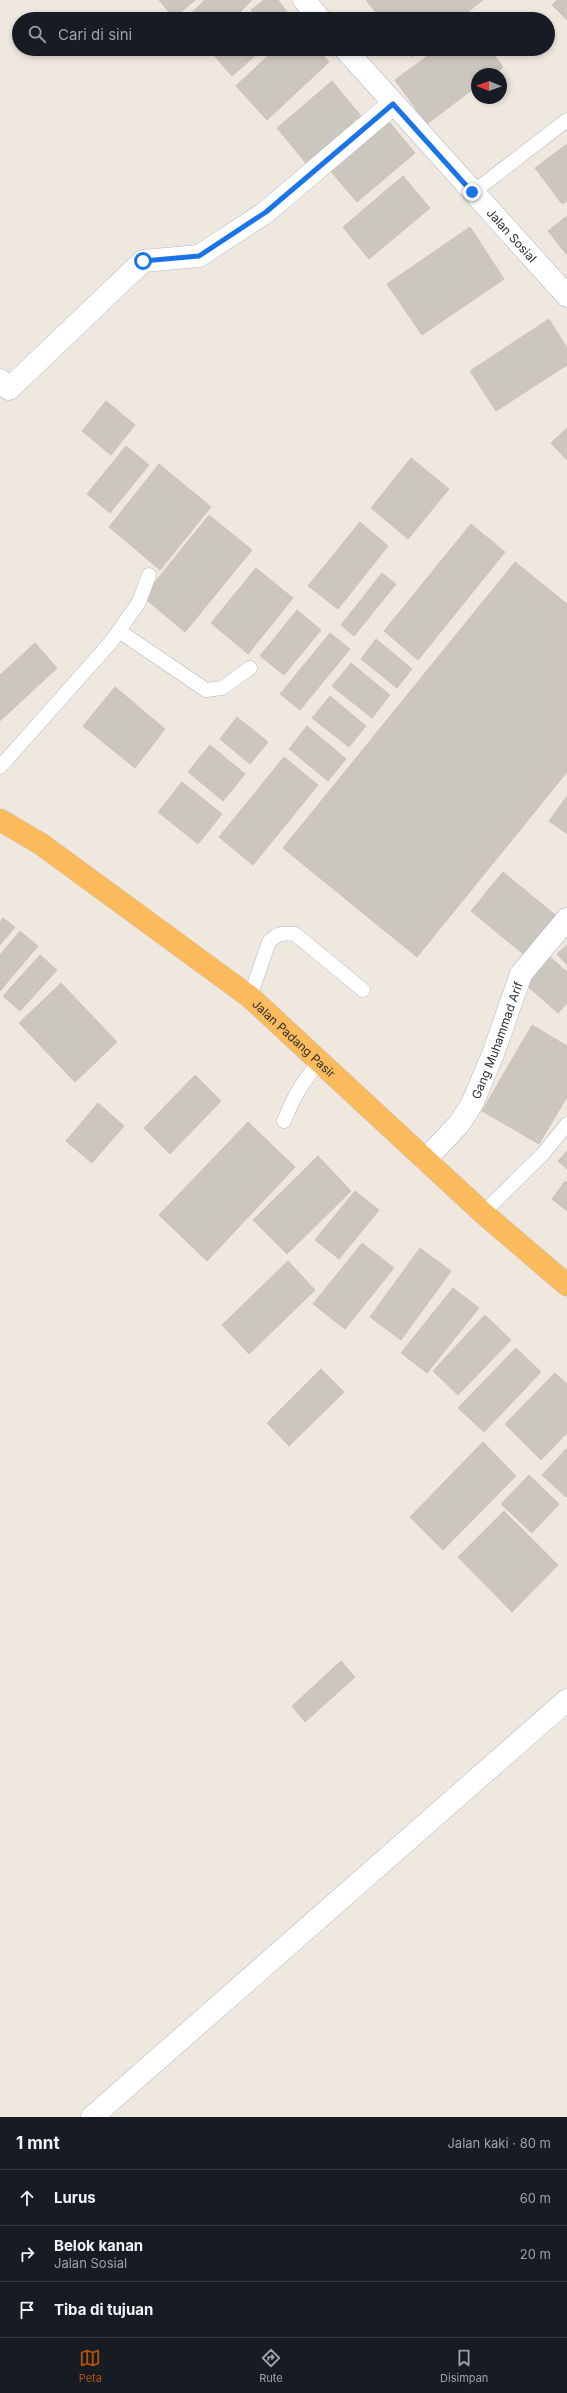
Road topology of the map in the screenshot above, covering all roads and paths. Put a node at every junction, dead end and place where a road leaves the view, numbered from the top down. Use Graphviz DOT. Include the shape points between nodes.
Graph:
graph roads {
  1 [pos="304,0"];
  2 [pos="314,12"];
  3 [pos="351,56"];
  4 [pos="393,104"];
  5 [pos="567,120"];
  6 [pos="472,192"];
  7 [pos="567,296"];
  8 [pos="0,380"];
  9 [pos="149,576"];
  10 [pos="119,631"];
  11 [pos="250,668"];
  12 [pos="0,766"];
  13 [pos="0,820"];
  14 [pos="567,919"];
  15 [pos="363,990"];
  16 [pos="250,997"];
  17 [pos="320,1062"];
  18 [pos="284,1121"];
  19 [pos="567,1124"];
  20 [pos="425,1160"];
  21 [pos="483,1213"];
  22 [pos="567,1285"];
  23 [pos="567,1700"];
  24 [pos="92,2117"];
  1 -- 2 [label="street"];
  3 -- 4 [label="street, Jalan Sosial"];
  4 -- 6 [label="street, Jalan Sosial"];
  4 -- 8 [label="street" via="266,212 199,256 143,261 9,389"];
  5 -- 6 [label="lane"];
  6 -- 7 [label="street, Jalan Sosial"];
  9 -- 10 [label="lane" via="139,602"];
  10 -- 11 [label="lane" via="206,690 222,688"];
  10 -- 12 [label="lane"];
  13 -- 16 [label="highway, Jalan Padang Pasir" via="41,844"];
  14 -- 20 [label="street, Gang Muhammad Arif" via="522,974 472,1104 459,1124"];
  15 -- 16 [label="lane" via="295,934 283,933 274,936 269,942"];
  16 -- 17 [label="highway, Jalan Padang Pasir"];
  17 -- 18 [label="lane" via="302,1081"];
  17 -- 20 [label="highway, Jalan Padang Pasir"];
  19 -- 21 [label="lane" via="544,1154"];
  20 -- 21 [label="highway, Jalan Padang Pasir"];
  21 -- 22 [label="highway, Jalan Padang Pasir"];
  23 -- 24 [label="street"];
}
